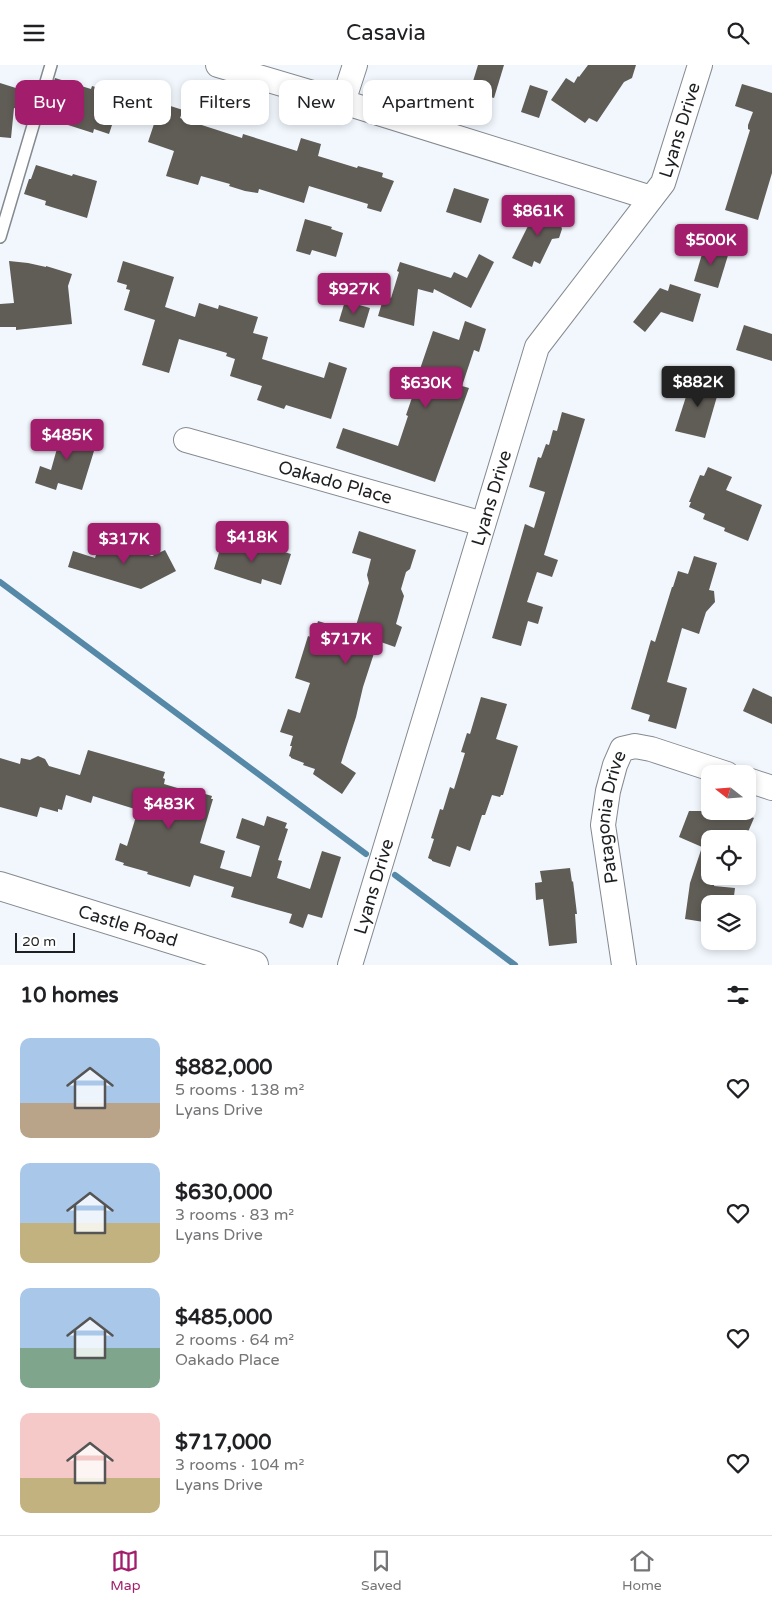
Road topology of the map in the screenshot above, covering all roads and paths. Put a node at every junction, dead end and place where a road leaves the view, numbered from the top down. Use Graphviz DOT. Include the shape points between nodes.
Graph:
graph roads {
  1 [pos="51,65"];
  2 [pos="218,65"];
  3 [pos="355,65"];
  4 [pos="700,65"];
  5 [pos="350,80"];
  6 [pos="279,83"];
  7 [pos="353,105"];
  8 [pos="651,198"];
  9 [pos="0,237"];
  10 [pos="186,440"];
  11 [pos="483,524"];
  12 [pos="701,765"];
  13 [pos="756,783"];
  14 [pos="772,788"];
  15 [pos="0,886"];
  16 [pos="254,965"];
  17 [pos="350,965"];
  18 [pos="624,965"];
  1 -- 9 [label="lane"];
  2 -- 6 [label="street"];
  3 -- 5 [label="street"];
  4 -- 8 [label="street, Lyans Drive" via="662,183"];
  7 -- 8 [label="street"];
  8 -- 11 [label="street, Lyans Drive" via="537,347"];
  10 -- 11 [label="street, Oakado Place"];
  11 -- 17 [label="street, Lyans Drive"];
  12 -- 18 [label="street, Patagonia Drive" via="635,746 622,749 614,765 603,825"];
  13 -- 14 [label="street"];
  15 -- 16 [label="street, Castle Road"];
}
